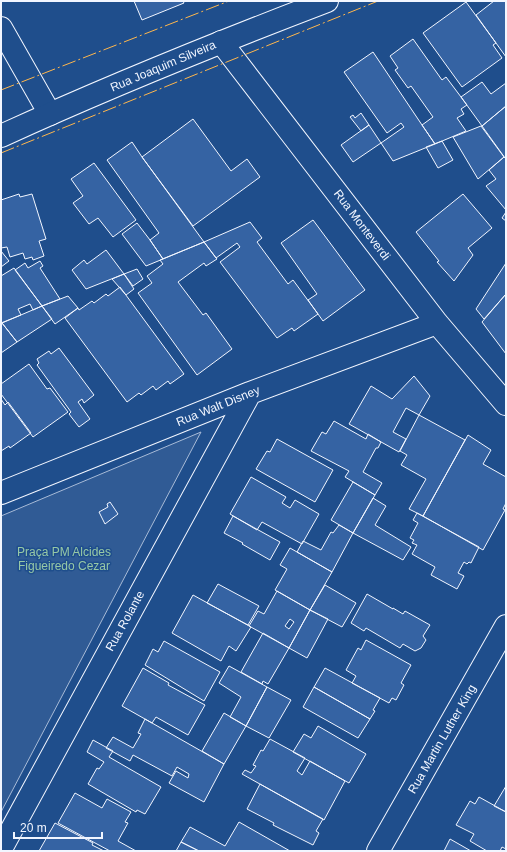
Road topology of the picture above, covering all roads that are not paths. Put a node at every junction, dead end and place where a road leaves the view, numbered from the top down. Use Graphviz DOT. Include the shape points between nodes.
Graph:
graph roads {
  1 [pos="327,1"];
  2 [pos="1,28"];
  3 [pos="221,42"];
  4 [pos="50,114"];
  5 [pos="1,136"];
  6 [pos="437,323"];
  7 [pos="250,394"];
  8 [pos="506,404"];
  9 [pos="1,493"];
  10 [pos="506,626"];
  11 [pos="1,849"];
  12 [pos="378,851"];
  1 -- 3 [label="street, Rua Joaquim Silveira"];
  2 -- 4 [label="street"];
  3 -- 4 [label="street, Rua Joaquim Silveira"];
  3 -- 6 [label="street, Rua Monteverdi"];
  4 -- 5 [label="street, Rua Joaquim Silveira"];
  6 -- 7 [label="street, Rua Walt Disney"];
  6 -- 8 [label="street, Rua Monteverdi"];
  7 -- 9 [label="street, Rua Walt Disney"];
  7 -- 11 [label="street, Rua Rolante"];
  10 -- 12 [label="street, Rua Martin Luther King"];
}
